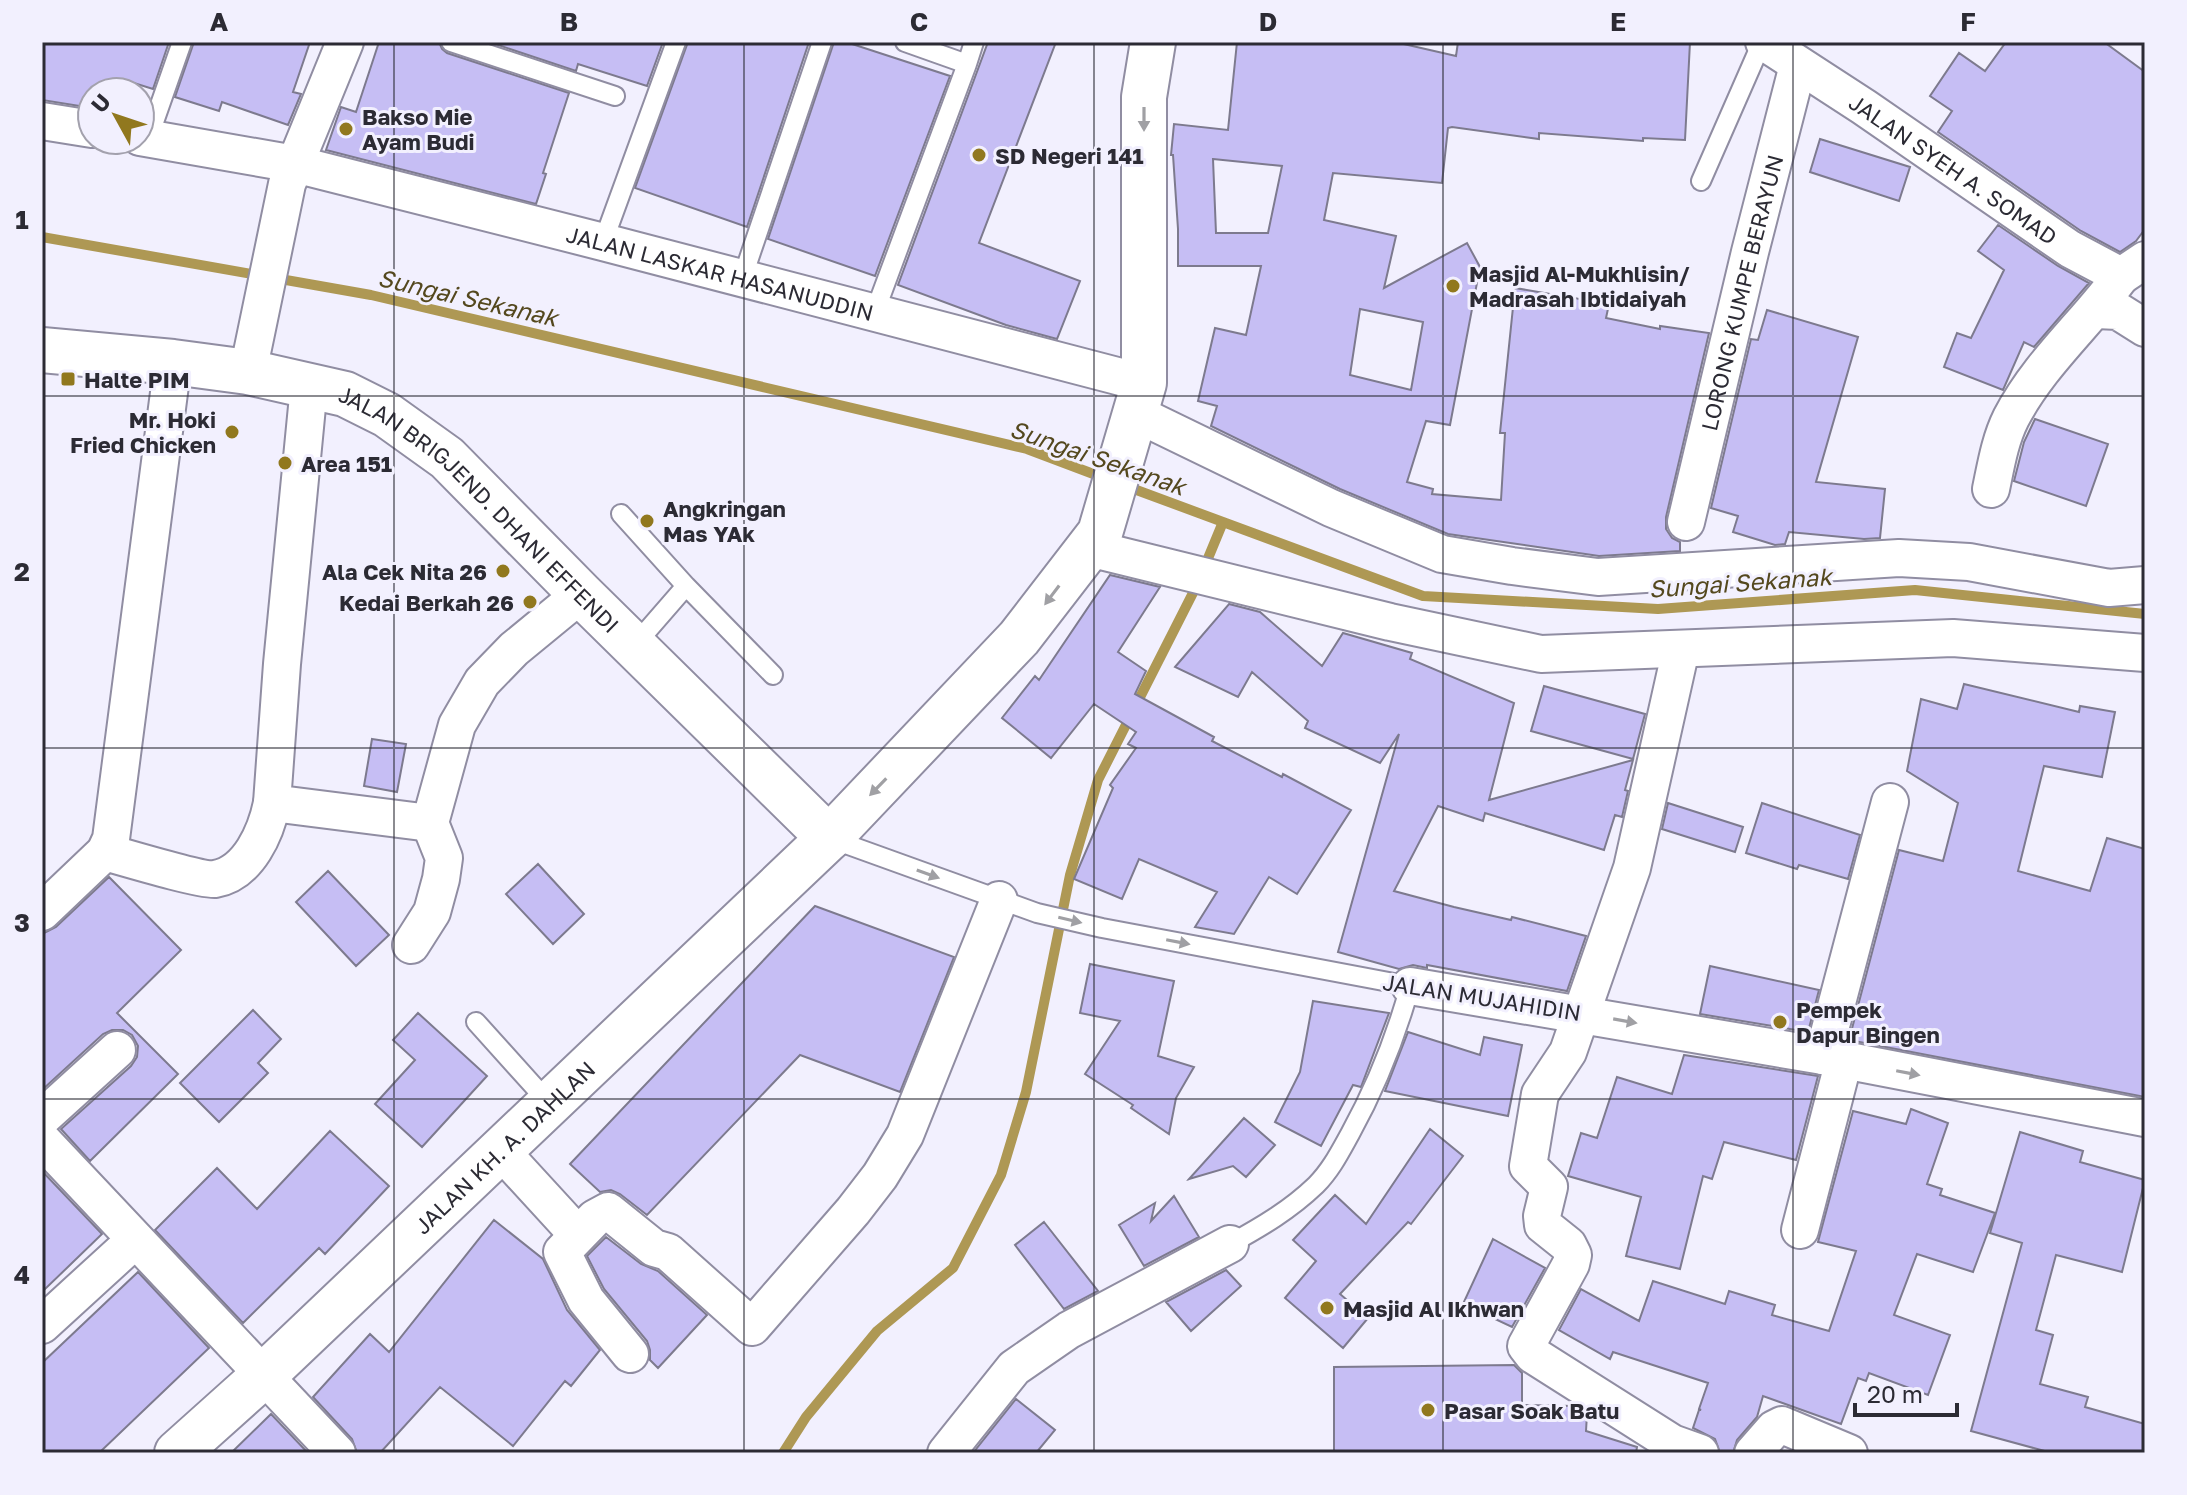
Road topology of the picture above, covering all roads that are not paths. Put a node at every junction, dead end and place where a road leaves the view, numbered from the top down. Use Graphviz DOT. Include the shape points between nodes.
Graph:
graph roads {
  1 [pos="182,42"];
  2 [pos="345,42"];
  3 [pos="451,42"];
  4 [pos="676,42"];
  5 [pos="822,42"];
  6 [pos="905,42"];
  7 [pos="974,42"];
  8 [pos="1153,42"];
  9 [pos="1763,42"];
  10 [pos="500,50"];
  11 [pos="967,64"];
  12 [pos="1798,65"];
  13 [pos="615,96"];
  14 [pos="156,108"];
  15 [pos="42,121"];
  16 [pos="76,126"];
  17 [pos="156,141"];
  18 [pos="291,174"];
  19 [pos="1701,181"];
  20 [pos="603,242"];
  21 [pos="2133,268"];
  22 [pos="742,279"];
  23 [pos="2096,310"];
  24 [pos="874,314"];
  25 [pos="2145,328"];
  26 [pos="42,350"];
  27 [pos="253,353"];
  28 [pos="173,362"];
  29 [pos="309,386"];
  30 [pos="1137,407"];
  31 [pos="1991,489"];
  32 [pos="621,514"];
  33 [pos="1686,522"];
  34 [pos="1094,540"];
  35 [pos="2145,585"];
  36 [pos="686,586"];
  37 [pos="581,594"];
  38 [pos="633,647"];
  39 [pos="1681,649"];
  40 [pos="2145,653"];
  41 [pos="773,675"];
  42 [pos="1890,802"];
  43 [pos="272,803"];
  44 [pos="430,823"];
  45 [pos="829,838"];
  46 [pos="105,852"];
  47 [pos="999,900"];
  48 [pos="42,912"];
  49 [pos="411,945"];
  50 [pos="1410,986"];
  51 [pos="1582,1014"];
  52 [pos="476,1022"];
  53 [pos="117,1050"];
  54 [pos="1834,1058"];
  55 [pos="549,1103"];
  56 [pos="42,1118"];
  57 [pos="2145,1118"];
  58 [pos="42,1140"];
  59 [pos="500,1150"];
  60 [pos="1800,1230"];
  61 [pos="578,1235"];
  62 [pos="135,1240"];
  63 [pos="1230,1244"];
  64 [pos="42,1325"];
  65 [pos="630,1354"];
  66 [pos="264,1375"];
  67 [pos="177,1453"];
  68 [pos="337,1453"];
  69 [pos="946,1453"];
  70 [pos="1700,1453"];
  71 [pos="1753,1453"];
  72 [pos="1849,1453"];
  1 -- 14 [label="lane"];
  2 -- 18 [label="street"];
  3 -- 10 [label="lane"];
  4 -- 20 [label="lane"];
  5 -- 22 [label="lane"];
  6 -- 11 [label="lane"];
  7 -- 11 [label="lane"];
  8 -- 30 [label="street, one-way" via="1144,97"];
  9 -- 12 [label="street, JALAN SYEH A. SOMAD"];
  9 -- 19 [label="lane"];
  10 -- 13 [label="lane"];
  11 -- 24 [label="lane"];
  12 -- 21 [label="street, JALAN SYEH A. SOMAD" via="2070,249"];
  12 -- 33 [label="street, LORONG KUMPE BERAYUN"];
  15 -- 16 [label="street"];
  17 -- 18 [label="street, JALAN LASKAR HASANUDDIN"];
  18 -- 20 [label="street, JALAN LASKAR HASANUDDIN"];
  18 -- 27 [label="street"];
  20 -- 22 [label="street, JALAN LASKAR HASANUDDIN"];
  21 -- 23 [label="street"];
  22 -- 24 [label="street, JALAN LASKAR HASANUDDIN"];
  23 -- 25 [label="street" via="2118,311"];
  23 -- 31 [label="street" via="2035,381 2011,418"];
  24 -- 30 [label="street, JALAN LASKAR HASANUDDIN"];
  26 -- 28 [label="street, JALAN BRIGJEND. DHANI EFFENDI"];
  27 -- 28 [label="street, JALAN BRIGJEND. DHANI EFFENDI"];
  27 -- 29 [label="street, JALAN BRIGJEND. DHANI EFFENDI"];
  28 -- 46 [label="street" via="114,821"];
  29 -- 37 [label="street, JALAN BRIGJEND. DHANI EFFENDI" via="345,394 387,415 447,458"];
  29 -- 43 [label="street"];
  30 -- 34 [label="street"];
  30 -- 35 [label="street, JALAN LASKAR HASANUDDIN" via="1331,508 1442,554 1598,577 1899,558 1969,562 2109,588"];
  32 -- 36 [label="lane"];
  34 -- 39 [label="street" via="1390,622 1541,654"];
  34 -- 45 [label="street, JALAN KH. A. DAHLAN, one-way" via="1019,638"];
  36 -- 38 [label="lane"];
  36 -- 41 [label="lane"];
  37 -- 38 [label="street, JALAN BRIGJEND. DHANI EFFENDI"];
  37 -- 44 [label="street" via="482,682 457,725"];
  38 -- 45 [label="street, JALAN BRIGJEND. DHANI EFFENDI"];
  39 -- 40 [label="street" via="1953,638"];
  39 -- 51 [label="street" via="1632,868"];
  42 -- 54 [label="street"];
  43 -- 44 [label="street"];
  43 -- 46 [label="street" via="266,830 252,853 235,870 213,880"];
  44 -- 49 [label="street" via="444,858 441,879 432,912"];
  45 -- 47 [label="lane, JALAN MUJAHIDIN, one-way"];
  45 -- 55 [label="street, JALAN KH. A. DAHLAN"];
  46 -- 48 [label="street"];
  47 -- 50 [label="lane, JALAN MUJAHIDIN, one-way" via="1102,928"];
  47 -- 61 [label="street" via="905,1135 853,1211 752,1327 668,1252 654,1248 608,1211"];
  50 -- 51 [label="street, JALAN MUJAHIDIN"];
  50 -- 63 [label="lane" via="1395,1040 1333,1165 1277,1218"];
  51 -- 54 [label="street, JALAN MUJAHIDIN, one-way"];
  51 -- 70 [label="street" via="1568,1052 1540,1094 1528,1166 1550,1190 1543,1225 1568,1245 1572,1259 1527,1349 1672,1443"];
  52 -- 55 [label="lane"];
  53 -- 56 [label="street"];
  54 -- 57 [label="street, JALAN MUJAHIDIN, one-way"];
  54 -- 60 [label="street"];
  55 -- 59 [label="street, JALAN KH. A. DAHLAN"];
  58 -- 62 [label="street"];
  59 -- 61 [label="street"];
  59 -- 66 [label="street, JALAN KH. A. DAHLAN"];
  61 -- 65 [label="street" via="562,1252 586,1300"];
  62 -- 64 [label="street"];
  62 -- 66 [label="street"];
  63 -- 69 [label="street" via="1069,1330 1014,1368"];
  66 -- 67 [label="street, JALAN KH. A. DAHLAN"];
  66 -- 68 [label="street"];
  71 -- 72 [label="street" via="1782,1425"];
}
